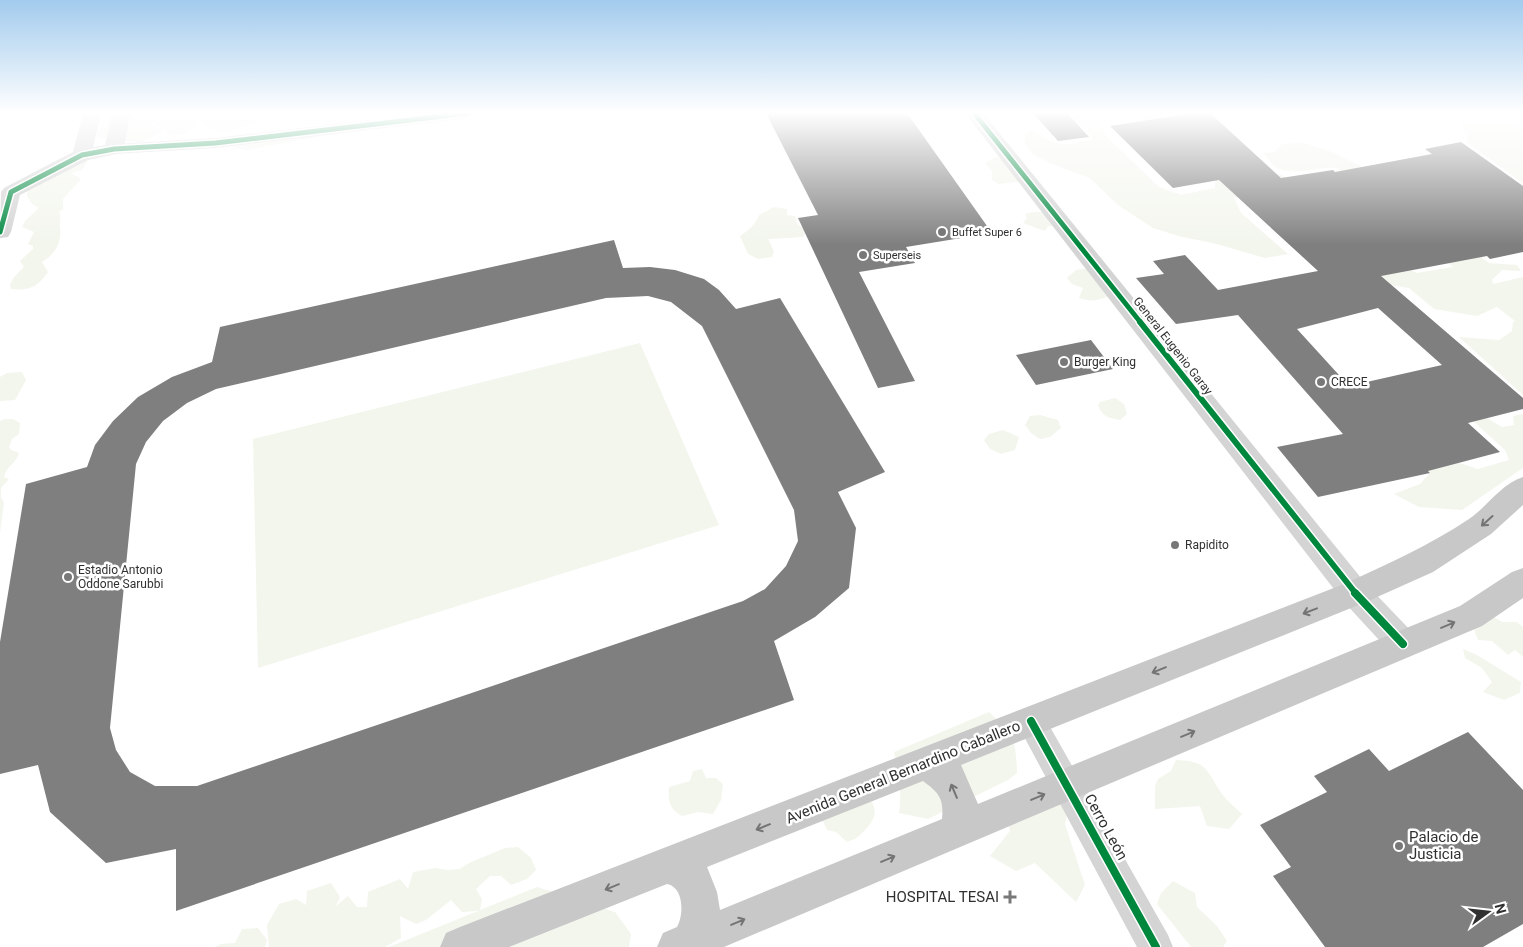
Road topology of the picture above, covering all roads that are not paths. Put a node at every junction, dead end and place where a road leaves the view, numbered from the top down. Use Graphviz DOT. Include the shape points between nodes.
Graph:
graph roads {
  1 [pos="77,157"];
  2 [pos="1009,157"];
  3 [pos="6,192"];
  4 [pos="0,232"];
  5 [pos="1523,488"];
  6 [pos="1523,581"];
  7 [pos="1355,593"];
  8 [pos="1403,644"];
  9 [pos="1031,721"];
  10 [pos="927,762"];
  11 [pos="1068,785"];
  12 [pos="959,830"];
  13 [pos="668,865"];
  14 [pos="684,944"];
  15 [pos="460,947"];
  16 [pos="1156,947"];
  1 -- 3 [label="street"];
  2 -- 7 [label="street, General Eugenio Garay"];
  3 -- 4 [label="street"];
  5 -- 7 [label="main road, Avenida General Bernardino Caballero, one-way" via="1481,526 1422,563"];
  8 -- 6 [label="main road, one-way" via="1470,616"];
  7 -- 8 [label="street, General Eugenio Garay"];
  7 -- 9 [label="main road, Avenida General Bernardino Caballero, one-way"];
  11 -- 8 [label="main road, one-way"];
  9 -- 10 [label="main road, Avenida General Bernardino Caballero"];
  9 -- 11 [label="street, Cerro León"];
  12 -- 10 [label="main road, one-way" via="961,806 950,779"];
  10 -- 13 [label="main road, Avenida General Bernardino Caballero, one-way"];
  12 -- 11 [label="main road, one-way"];
  11 -- 16 [label="street, Cerro León"];
  14 -- 12 [label="main road, one-way"];
  13 -- 14 [label="main road" via="690,874 697,890 700,908 698,927"];
  13 -- 15 [label="main road, Avenida General Bernardino Caballero, one-way"];
}
